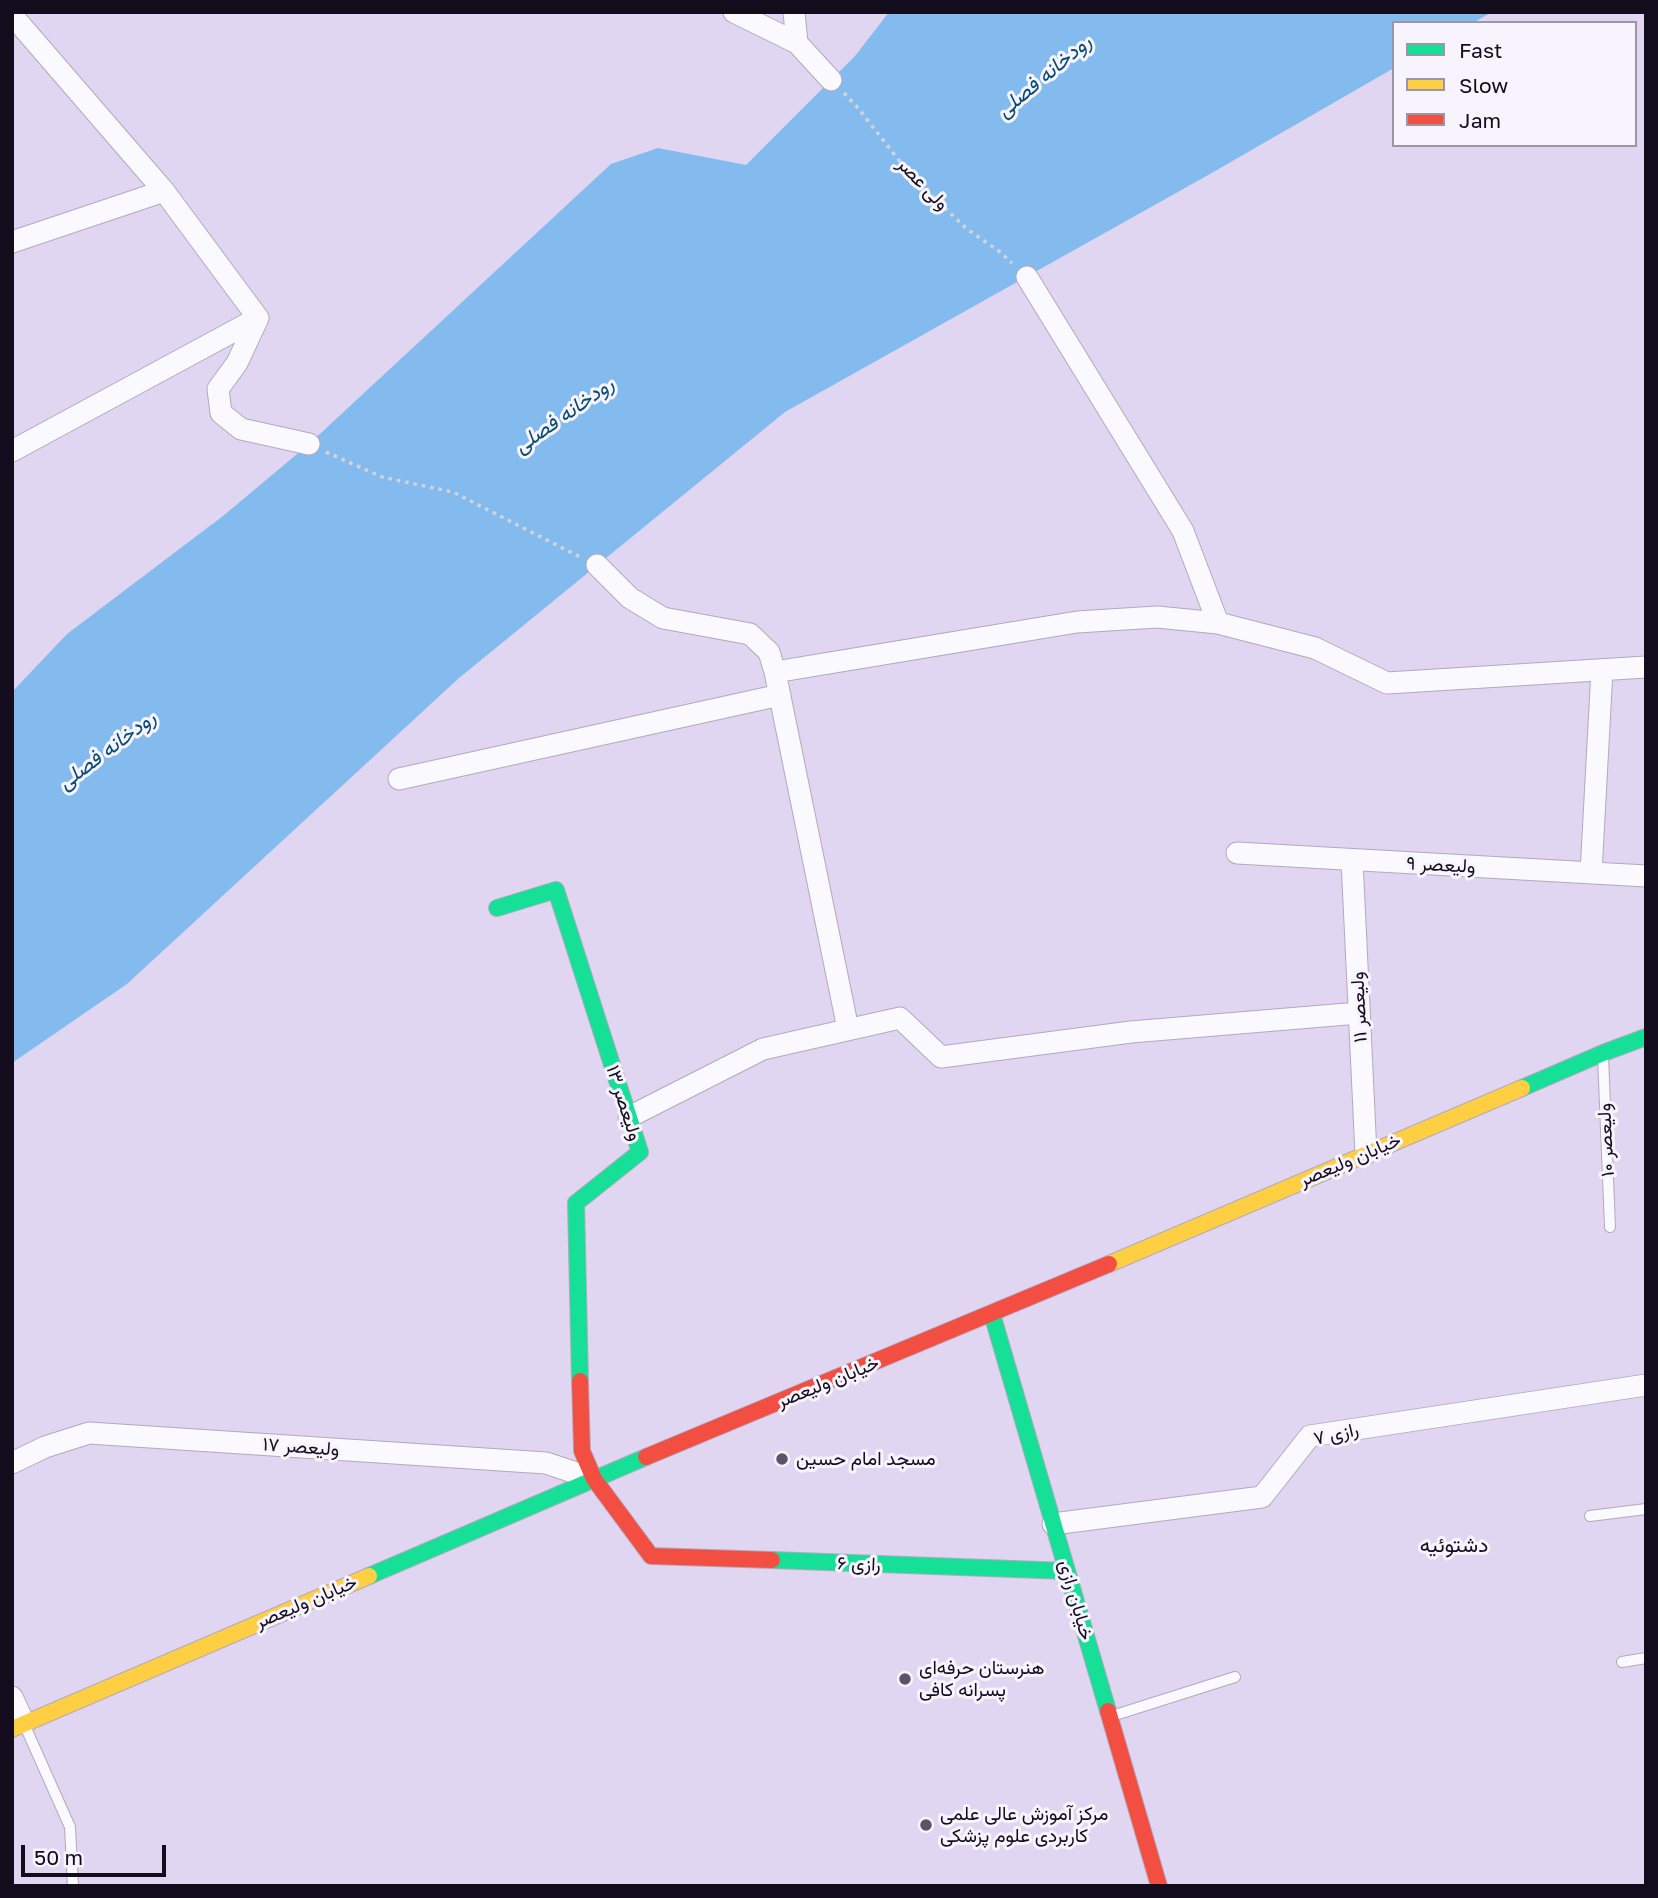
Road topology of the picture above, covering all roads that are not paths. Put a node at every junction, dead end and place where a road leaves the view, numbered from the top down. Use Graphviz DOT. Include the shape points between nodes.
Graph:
graph roads {
  1 [pos="734,12"];
  2 [pos="794,12"];
  3 [pos="12,15"];
  4 [pos="797,43"];
  5 [pos="831,80"];
  6 [pos="164,191"];
  7 [pos="12,242"];
  8 [pos="1027,277"];
  9 [pos="258,318"];
  10 [pos="309,444"];
  11 [pos="12,451"];
  12 [pos="597,565"];
  13 [pos="1218,623"];
  14 [pos="1646,667"];
  15 [pos="1602,670"];
  16 [pos="775,672"];
  17 [pos="780,695"];
  18 [pos="399,779"];
  19 [pos="1237,853"];
  20 [pos="1352,860"];
  21 [pos="1591,873"];
  22 [pos="1646,876"];
  23 [pos="497,908"];
  24 [pos="1359,1013"];
  25 [pos="849,1029"];
  26 [pos="1646,1037"];
  27 [pos="1602,1053"];
  28 [pos="629,1117"];
  29 [pos="1366,1154"];
  30 [pos="1610,1227"];
  31 [pos="992,1314"];
  32 [pos="1646,1385"];
  33 [pos="12,1463"];
  34 [pos="594,1479"];
  35 [pos="1646,1509"];
  36 [pos="1590,1516"];
  37 [pos="1053,1524"];
  38 [pos="1067,1571"];
  39 [pos="1646,1658"];
  40 [pos="1622,1662"];
  41 [pos="1236,1677"];
  42 [pos="12,1697"];
  43 [pos="1110,1716"];
  44 [pos="18,1726"];
  45 [pos="73,1886"];
  46 [pos="1159,1886"];
  1 -- 4 [label="street"];
  2 -- 4 [label="street"];
  3 -- 6 [label="street"];
  4 -- 5 [label="street"];
  6 -- 7 [label="street"];
  6 -- 9 [label="street"];
  8 -- 13 [label="street" via="1183,531"];
  9 -- 10 [label="street" via="237,363 218,389 221,413 241,429"];
  9 -- 11 [label="street"];
  12 -- 16 [label="street" via="630,598 663,618 750,634 769,652"];
  13 -- 15 [label="street" via="1315,648 1387,683"];
  13 -- 16 [label="street" via="1157,617 1077,622"];
  14 -- 15 [label="street"];
  15 -- 21 [label="street"];
  16 -- 17 [label="street"];
  17 -- 18 [label="street"];
  17 -- 25 [label="street"];
  19 -- 20 [label="street, ولیعصر ۹"];
  20 -- 21 [label="street, ولیعصر ۹"];
  20 -- 24 [label="street, ولیعصر ۱۱"];
  21 -- 22 [label="street, ولیعصر ۹"];
  23 -- 28 [label="street, ولیعصر ۱۳" via="556,890"];
  24 -- 25 [label="street" via="1131,1032 941,1057 900,1018"];
  24 -- 29 [label="street, ولیعصر ۱۱"];
  25 -- 28 [label="street" via="763,1048"];
  26 -- 27 [label="street, خیابان ولیعصر"];
  27 -- 29 [label="street, خیابان ولیعصر"];
  27 -- 30 [label="lane, ولیعصر ۱۰"];
  28 -- 34 [label="street, ولیعصر ۱۳" via="640,1152 576,1202 582,1451"];
  29 -- 31 [label="street, خیابان ولیعصر"];
  31 -- 34 [label="street, خیابان ولیعصر"];
  31 -- 37 [label="street, خیابان رازی"];
  32 -- 37 [label="street, رازی ۷" via="1310,1436 1262,1497"];
  33 -- 34 [label="street, ولیعصر ۱۷" via="89,1433 546,1464"];
  34 -- 38 [label="street, رازی ۶" via="651,1556"];
  34 -- 44 [label="street, خیابان ولیعصر"];
  35 -- 36 [label="lane"];
  37 -- 38 [label="street, خیابان رازی"];
  38 -- 43 [label="street, خیابان رازی"];
  39 -- 40 [label="lane"];
  41 -- 43 [label="lane"];
  42 -- 44 [label="street"];
  43 -- 46 [label="street, خیابان رازی"];
  44 -- 45 [label="lane" via="69,1827"];
}
